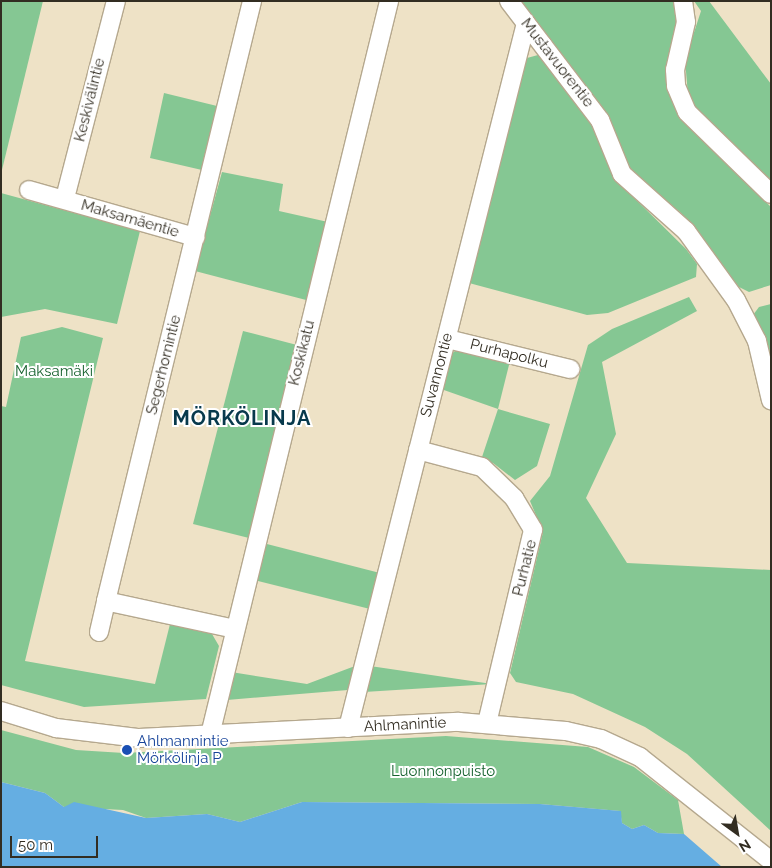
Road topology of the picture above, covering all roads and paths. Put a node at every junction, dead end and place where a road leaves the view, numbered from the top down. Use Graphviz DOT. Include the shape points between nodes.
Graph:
graph roads {
  1 [pos="116,1"];
  2 [pos="252,1"];
  3 [pos="389,1"];
  4 [pos="510,1"];
  5 [pos="683,1"];
  6 [pos="526,23"];
  7 [pos="29,190"];
  8 [pos="771,194"];
  9 [pos="65,198"];
  10 [pos="195,238"];
  11 [pos="447,339"];
  12 [pos="570,369"];
  13 [pos="771,400"];
  14 [pos="418,450"];
  15 [pos="106,601"];
  16 [pos="235,629"];
  17 [pos="99,632"];
  18 [pos="1,711"];
  19 [pos="488,722"];
  20 [pos="348,728"];
  21 [pos="210,735"];
  22 [pos="771,861"];
  1 -- 9 [label="street, Keskivälintie"];
  2 -- 10 [label="street, Segerhornintie"];
  3 -- 16 [label="street, Koskikatu"];
  4 -- 6 [label="street, Mustavuorentie"];
  5 -- 8 [label="street" via="686,22 674,70 676,86 687,112"];
  6 -- 11 [label="street, Suvannontie"];
  6 -- 13 [label="street, Mustavuorentie" via="575,82 600,120 622,174 686,231 736,300 757,341"];
  7 -- 9 [label="street, Maksamäentie"];
  9 -- 10 [label="street, Maksamäentie" via="80,207"];
  10 -- 15 [label="street, Segerhornintie"];
  11 -- 12 [label="street, Purhapolku"];
  11 -- 14 [label="street, Suvannontie"];
  14 -- 19 [label="street, Purhatie" via="482,467 514,498 533,530"];
  14 -- 20 [label="street, Suvannontie"];
  15 -- 16 [label="street"];
  15 -- 17 [label="street, Segerhornintie"];
  16 -- 21 [label="street, Koskikatu"];
  18 -- 21 [label="street, Ahlmanintie" via="96,735"];
  19 -- 20 [label="street, Ahlmanintie"];
  19 -- 22 [label="street, Ahlmanintie" via="566,731 601,739 640,757"];
  20 -- 21 [label="street, Ahlmanintie"];
}
